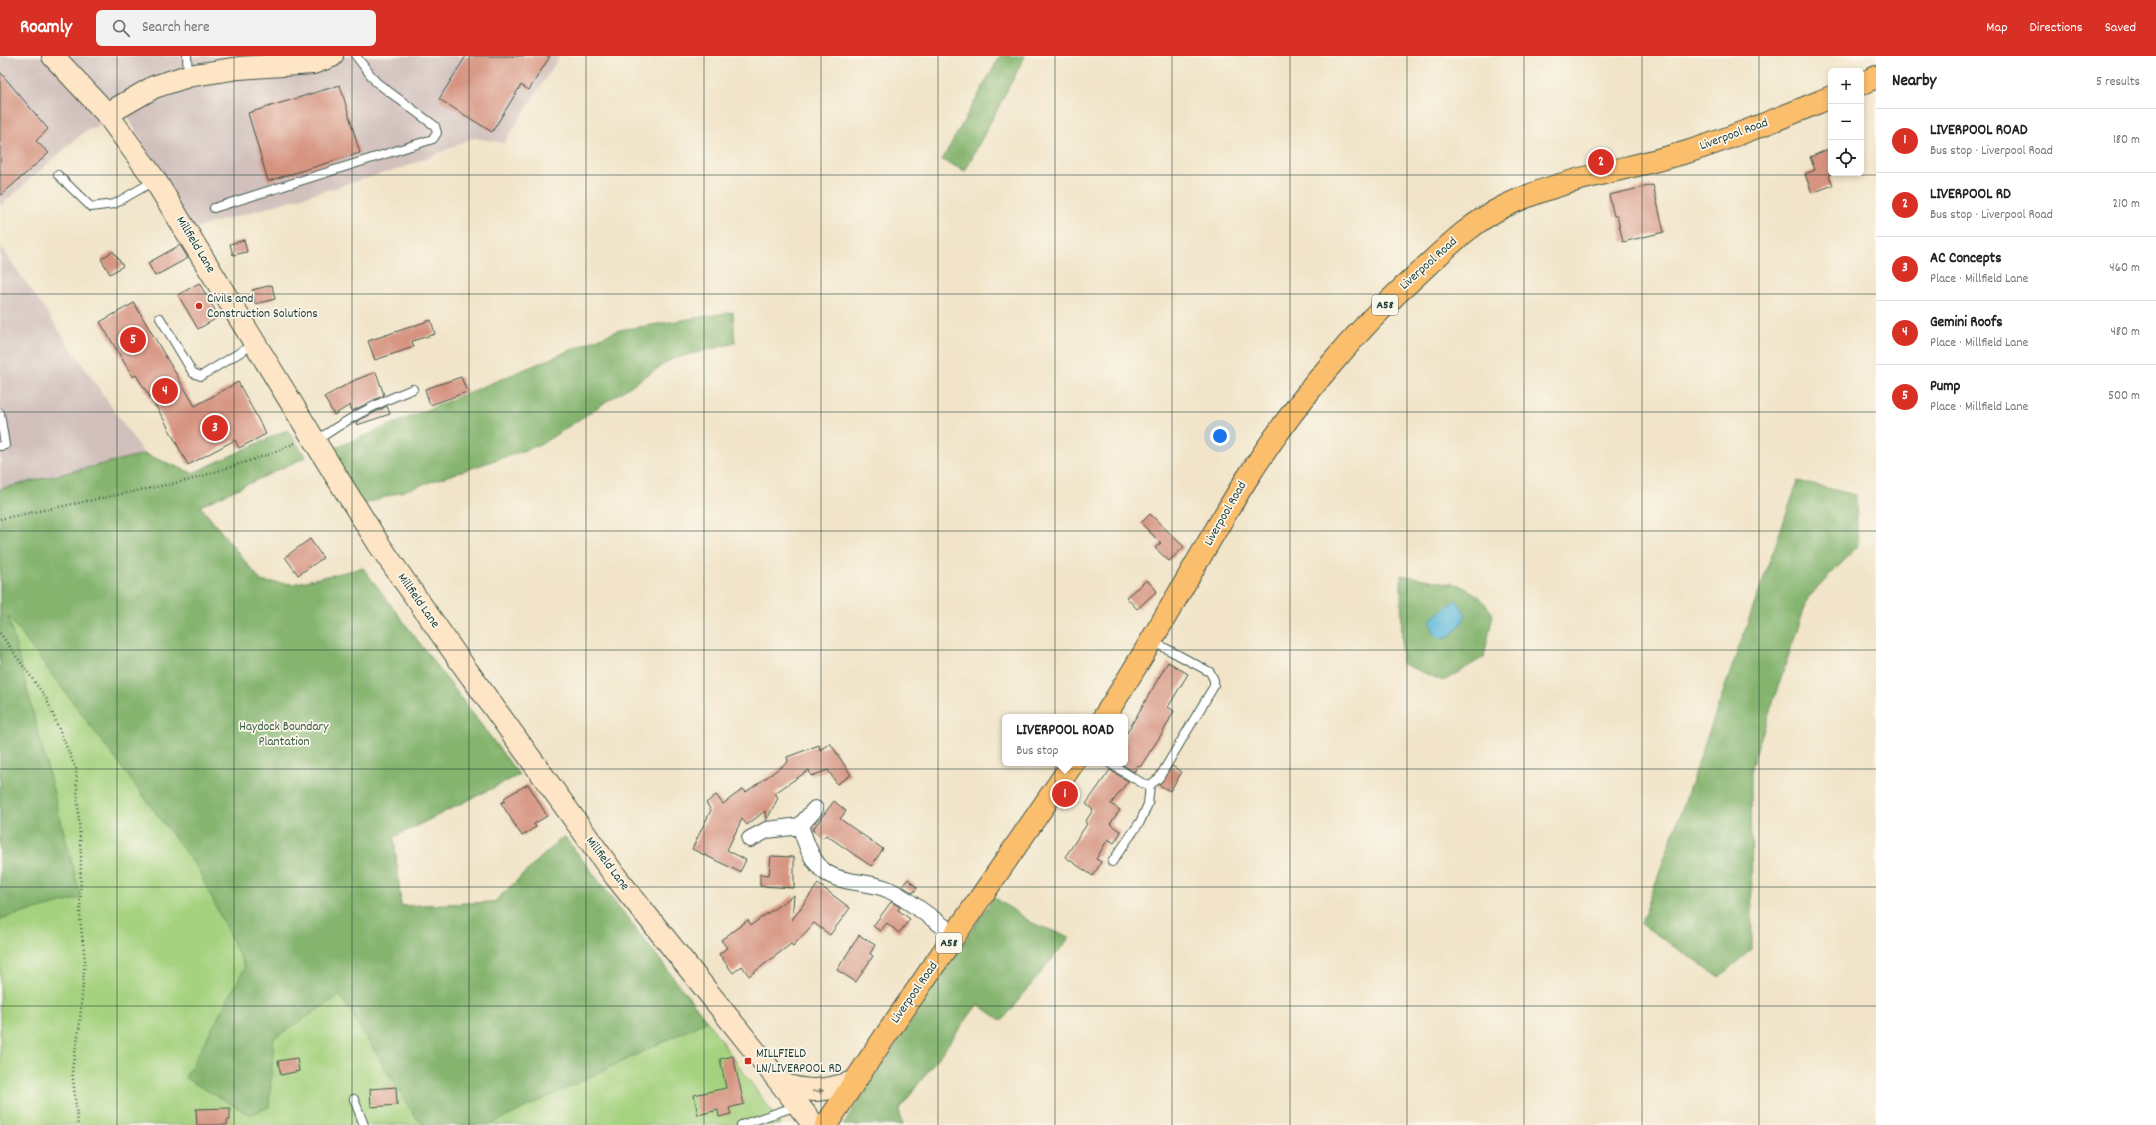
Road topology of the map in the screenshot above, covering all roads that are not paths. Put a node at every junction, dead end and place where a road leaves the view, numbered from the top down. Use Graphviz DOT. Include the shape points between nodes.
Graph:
graph roads {
  1 [pos="53,56"];
  2 [pos="332,56"];
  3 [pos="356,56"];
  4 [pos="187,66"];
  5 [pos="1876,77"];
  6 [pos="1864,83"];
  7 [pos="1828,98"];
  8 [pos="107,114"];
  9 [pos="58,175"];
  10 [pos="155,180"];
  11 [pos="214,208"];
  12 [pos="160,318"];
  13 [pos="254,344"];
  14 [pos="413,389"];
  15 [pos="0,413"];
  16 [pos="312,439"];
  17 [pos="0,446"];
  18 [pos="1152,640"];
  19 [pos="1106,714"];
  20 [pos="1072,766"];
  21 [pos="1115,766"];
  22 [pos="1150,785"];
  23 [pos="815,809"];
  24 [pos="800,826"];
  25 [pos="750,839"];
  26 [pos="1112,862"];
  27 [pos="955,934"];
  28 [pos="854,1082"];
  29 [pos="783,1084"];
  30 [pos="354,1099"];
  31 [pos="800,1105"];
  32 [pos="364,1125"];
  33 [pos="741,1125"];
  34 [pos="814,1125"];
  35 [pos="826,1125"];
  1 -- 8 [label="street, Millfield Lane"];
  2 -- 4 [label="street" via="314,63 239,68"];
  3 -- 11 [label="lane" via="376,82 435,126 437,133 432,140"];
  4 -- 8 [label="street"];
  5 -- 6 [label="highway"];
  7 -- 18 [label="highway, Liverpool Road / A58" via="1690,151 1535,193 1500,208 1454,241 1368,321 1295,412 1247,478"];
  8 -- 10 [label="street, Millfield Lane"];
  9 -- 10 [label="lane" via="91,206 114,204"];
  10 -- 13 [label="street, Millfield Lane"];
  12 -- 13 [label="lane" via="193,373 201,376"];
  13 -- 16 [label="street, Millfield Lane"];
  14 -- 16 [label="lane" via="366,410"];
  15 -- 17 [label="lane" via="5,445"];
  16 -- 29 [label="street, Millfield Lane" via="380,546 449,646 616,877"];
  18 -- 19 [label="highway, Liverpool Road / A58"];
  18 -- 22 [label="lane" via="1210,672 1214,686 1162,772"];
  20 -- 27 [label="highway, Liverpool Road / A58"];
  21 -- 22 [label="lane" via="1142,783"];
  22 -- 26 [label="lane" via="1148,804 1140,822"];
  23 -- 24 [label="street"];
  24 -- 25 [label="street" via="767,830"];
  24 -- 27 [label="street" via="812,856 818,866 827,873 840,879 864,882 889,890"];
  27 -- 28 [label="highway, Liverpool Road / A58"];
  29 -- 28 [label="street, one-way" via="800,1090 818,1091"];
  28 -- 35 [label="highway, Liverpool Road / A58"];
  29 -- 31 [label="street, Millfield Lane"];
  30 -- 32 [label="lane"];
  31 -- 33 [label="lane"];
  31 -- 34 [label="street, Millfield Lane"];
}
